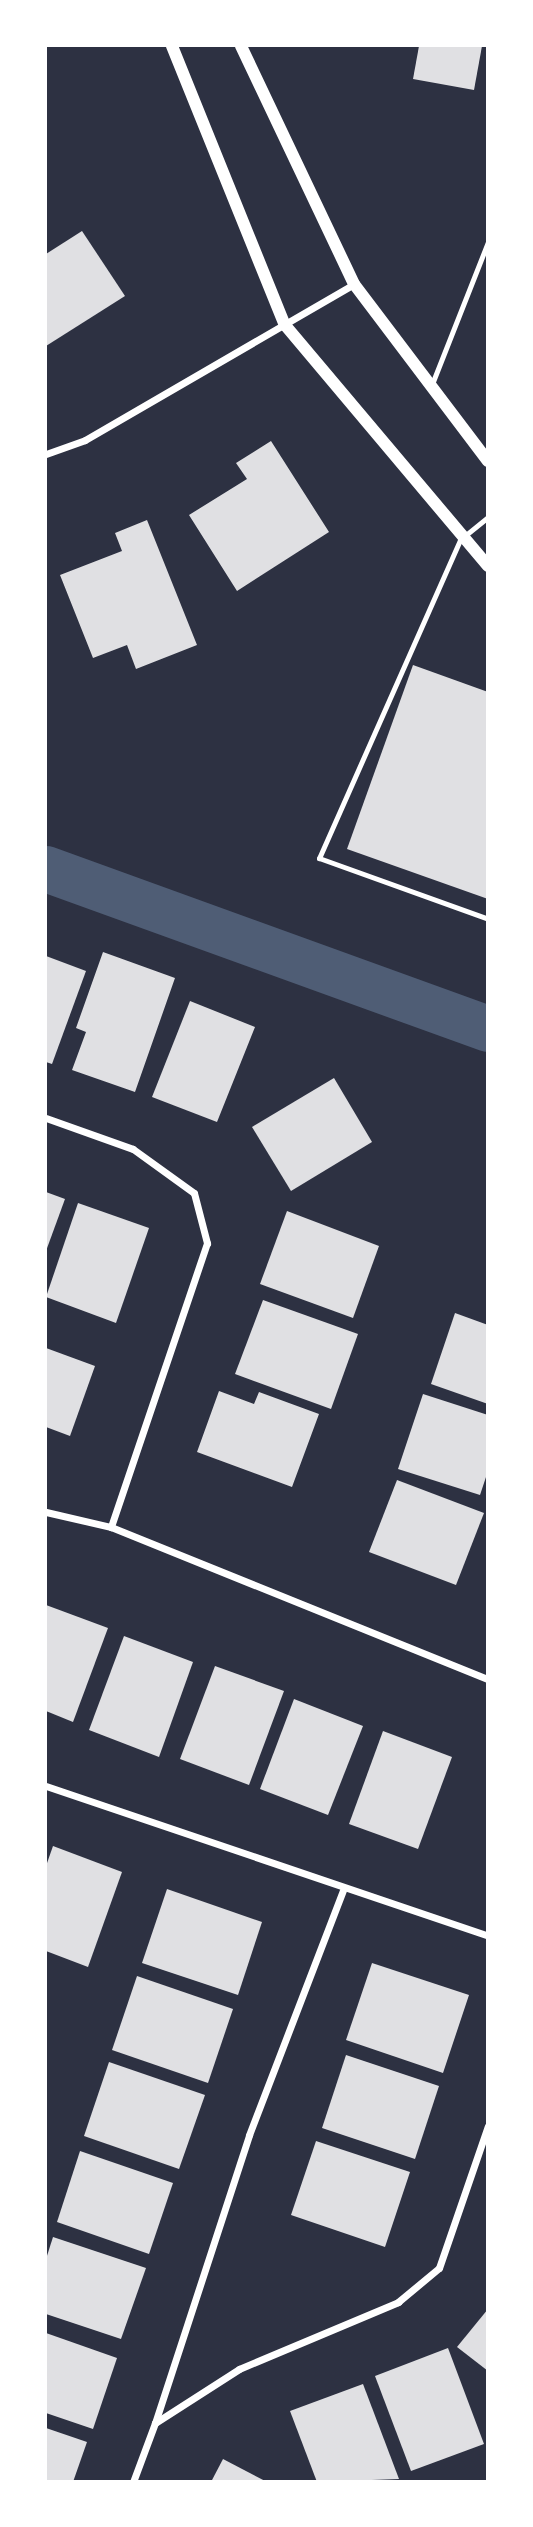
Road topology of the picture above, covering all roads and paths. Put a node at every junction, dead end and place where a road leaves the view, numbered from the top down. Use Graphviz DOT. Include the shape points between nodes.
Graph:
graph roads {
  1 [pos="172,46"];
  2 [pos="241,46"];
  3 [pos="488,242"];
  4 [pos="354,284"];
  5 [pos="285,325"];
  6 [pos="430,387"];
  7 [pos="46,454"];
  8 [pos="488,461"];
  9 [pos="488,517"];
  10 [pos="460,540"];
  11 [pos="488,566"];
  12 [pos="488,919"];
  13 [pos="46,1118"];
  14 [pos="46,1512"];
  15 [pos="111,1527"];
  16 [pos="488,1679"];
  17 [pos="46,1786"];
  18 [pos="343,1890"];
  19 [pos="488,1936"];
  20 [pos="488,2126"];
  21 [pos="155,2423"];
  22 [pos="133,2482"];
  1 -- 5 [label="street"];
  2 -- 4 [label="street"];
  3 -- 6 [label="lane"];
  4 -- 5 [label="street"];
  4 -- 6 [label="street"];
  5 -- 7 [label="street" via="85,440"];
  5 -- 10 [label="street"];
  6 -- 8 [label="street"];
  9 -- 10 [label="lane"];
  10 -- 11 [label="street"];
  10 -- 12 [label="lane" via="319,858"];
  13 -- 15 [label="street" via="133,1149 194,1193 207,1243"];
  14 -- 15 [label="street"];
  15 -- 16 [label="street"];
  17 -- 18 [label="street"];
  18 -- 19 [label="street"];
  18 -- 21 [label="street" via="249,2135"];
  20 -- 21 [label="street" via="439,2268 398,2302 239,2369"];
  21 -- 22 [label="street"];
}
